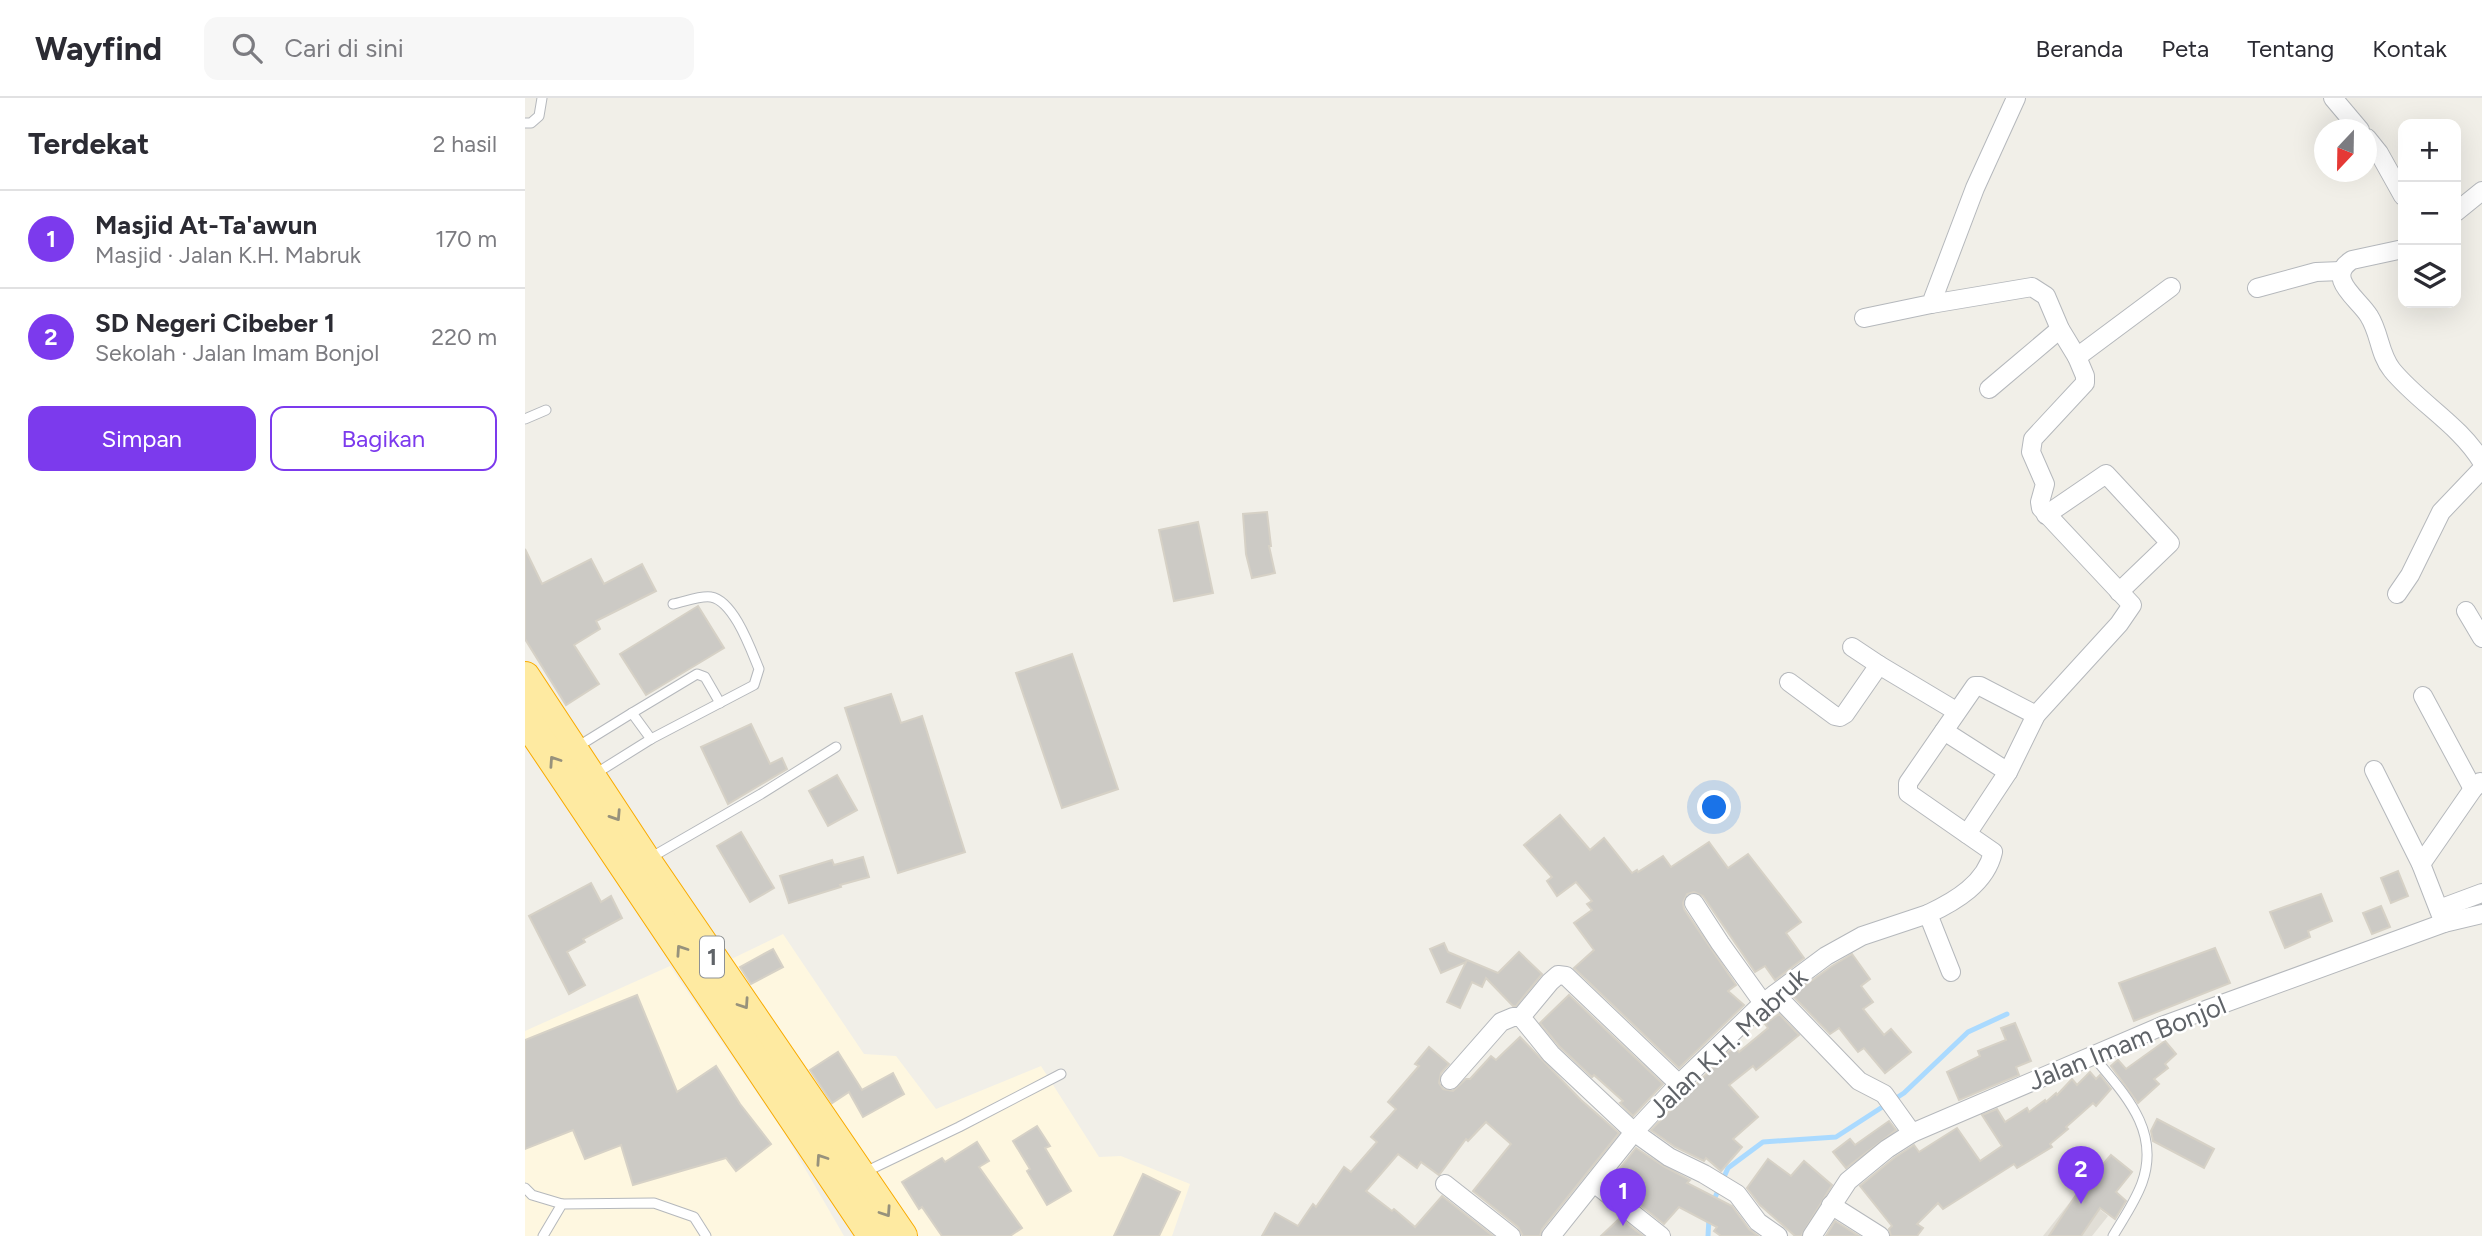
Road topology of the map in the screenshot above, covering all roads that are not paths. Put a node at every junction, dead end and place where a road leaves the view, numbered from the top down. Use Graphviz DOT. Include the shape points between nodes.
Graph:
graph roads {
  1 [pos="542,98"];
  2 [pos="2015,98"];
  3 [pos="2333,98"];
  4 [pos="2351,119"];
  5 [pos="525,123"];
  6 [pos="2377,150"];
  7 [pos="2398,187"];
  8 [pos="2482,191"];
  9 [pos="2461,208"];
  10 [pos="2398,250"];
  11 [pos="2341,271"];
  12 [pos="2171,287"];
  13 [pos="2257,288"];
  14 [pos="1931,304"];
  15 [pos="1864,318"];
  16 [pos="2060,329"];
  17 [pos="2077,357"];
  18 [pos="1989,389"];
  19 [pos="545,410"];
  20 [pos="525,419"];
  21 [pos="2482,462"];
  22 [pos="2482,469"];
  23 [pos="2046,514"];
  24 [pos="2119,592"];
  25 [pos="2397,594"];
  26 [pos="673,604"];
  27 [pos="2466,611"];
  28 [pos="2482,638"];
  29 [pos="1851,647"];
  30 [pos="1879,665"];
  31 [pos="525,677"];
  32 [pos="1789,682"];
  33 [pos="2423,696"];
  34 [pos="720,703"];
  35 [pos="1955,711"];
  36 [pos="632,713"];
  37 [pos="2036,715"];
  38 [pos="525,718"];
  39 [pos="1944,731"];
  40 [pos="651,739"];
  41 [pos="835,747"];
  42 [pos="572,750"];
  43 [pos="2374,769"];
  44 [pos="2008,772"];
  45 [pos="590,777"];
  46 [pos="2478,785"];
  47 [pos="1968,834"];
  48 [pos="646,861"];
  49 [pos="2421,864"];
  50 [pos="2482,893"];
  51 [pos="1694,903"];
  52 [pos="1928,914"];
  53 [pos="2482,914"];
  54 [pos="2442,916"];
  55 [pos="1951,972"];
  56 [pos="1769,998"];
  57 [pos="1521,1017"];
  58 [pos="2093,1056"];
  59 [pos="1061,1074"];
  60 [pos="1450,1080"];
  61 [pos="1679,1084"];
  62 [pos="1634,1132"];
  63 [pos="1912,1133"];
  64 [pos="861,1175"];
  65 [pos="1594,1183"];
  66 [pos="1445,1184"];
  67 [pos="525,1188"];
  68 [pos="562,1204"];
  69 [pos="1831,1205"];
  70 [pos="543,1236"];
  71 [pos="706,1236"];
  72 [pos="873,1236"];
  73 [pos="902,1236"];
  74 [pos="1511,1236"];
  75 [pos="1551,1236"];
  76 [pos="1661,1236"];
  77 [pos="1778,1236"];
  78 [pos="1812,1236"];
  79 [pos="1880,1236"];
  80 [pos="2113,1236"];
  1 -- 5 [label="lane" via="539,116"];
  2 -- 14 [label="street"];
  3 -- 4 [label="street"];
  6 -- 7 [label="street"];
  8 -- 9 [label="street"];
  10 -- 11 [label="street" via="2352,260"];
  11 -- 13 [label="street" via="2316,272"];
  11 -- 21 [label="street" via="2344,285 2374,325 2386,361"];
  12 -- 17 [label="street"];
  14 -- 15 [label="street"];
  14 -- 16 [label="street" via="2032,287 2046,296"];
  16 -- 17 [label="street"];
  16 -- 18 [label="street"];
  17 -- 23 [label="street" via="2085,383 2033,439 2031,452 2046,484 2040,502"];
  19 -- 20 [label="lane"];
  22 -- 25 [label="street" via="2441,512"];
  23 -- 24 [label="street"];
  23 -- 24 [label="street" via="2106,474 2170,543"];
  24 -- 37 [label="street" via="2131,606 2127,614"];
  26 -- 34 [label="lane" via="711,597 725,604 743,632 759,669 754,685"];
  27 -- 28 [label="street"];
  29 -- 30 [label="street"];
  30 -- 32 [label="street" via="1840,717"];
  30 -- 35 [label="street"];
  31 -- 42 [label="highway, 1"];
  33 -- 46 [label="street"];
  34 -- 36 [label="lane" via="705,677 697,674"];
  34 -- 40 [label="lane"];
  35 -- 37 [label="street" via="1977,685"];
  35 -- 39 [label="street"];
  36 -- 40 [label="lane"];
  36 -- 42 [label="lane"];
  37 -- 44 [label="street"];
  72 -- 38 [label="highway, 1, one-way"];
  39 -- 44 [label="street"];
  39 -- 47 [label="street" via="1906,789"];
  40 -- 45 [label="lane"];
  41 -- 48 [label="lane"];
  42 -- 45 [label="highway, 1"];
  43 -- 49 [label="street"];
  44 -- 47 [label="street"];
  45 -- 48 [label="highway, 1, one-way"];
  46 -- 49 [label="street"];
  47 -- 52 [label="street, Jalan K.H. Mabruk" via="1993,852 1990,864 1972,887"];
  48 -- 64 [label="highway, 1, one-way"];
  49 -- 54 [label="street"];
  50 -- 54 [label="street"];
  51 -- 56 [label="street" via="1720,943"];
  52 -- 55 [label="street"];
  52 -- 56 [label="street, Jalan K.H. Mabruk" via="1862,936"];
  53 -- 54 [label="street, Jalan Imam Bonjol"];
  54 -- 58 [label="street, Jalan Imam Bonjol"];
  56 -- 61 [label="street, Jalan K.H. Mabruk"];
  56 -- 63 [label="street" via="1859,1081 1889,1099"];
  57 -- 60 [label="street" via="1501,1022"];
  57 -- 61 [label="street" via="1550,982 1558,975 1566,976"];
  57 -- 62 [label="street" via="1551,1054"];
  58 -- 63 [label="street, Jalan Imam Bonjol"];
  58 -- 80 [label="lane" via="2135,1109 2147,1153 2142,1184"];
  59 -- 64 [label="lane"];
  61 -- 62 [label="street, Jalan K.H. Mabruk"];
  62 -- 65 [label="street, Jalan K.H. Mabruk"];
  62 -- 77 [label="street" via="1737,1194 1758,1222"];
  63 -- 69 [label="street, Jalan Imam Bonjol" via="1848,1181"];
  64 -- 73 [label="highway, 1, one-way"];
  65 -- 75 [label="street, Jalan K.H. Mabruk"];
  65 -- 76 [label="street"];
  66 -- 74 [label="street"];
  67 -- 68 [label="lane" via="532,1195"];
  68 -- 70 [label="lane"];
  68 -- 71 [label="lane" via="654,1203 694,1217"];
  69 -- 78 [label="street, Jalan Imam Bonjol"];
  69 -- 79 [label="street"];
}
